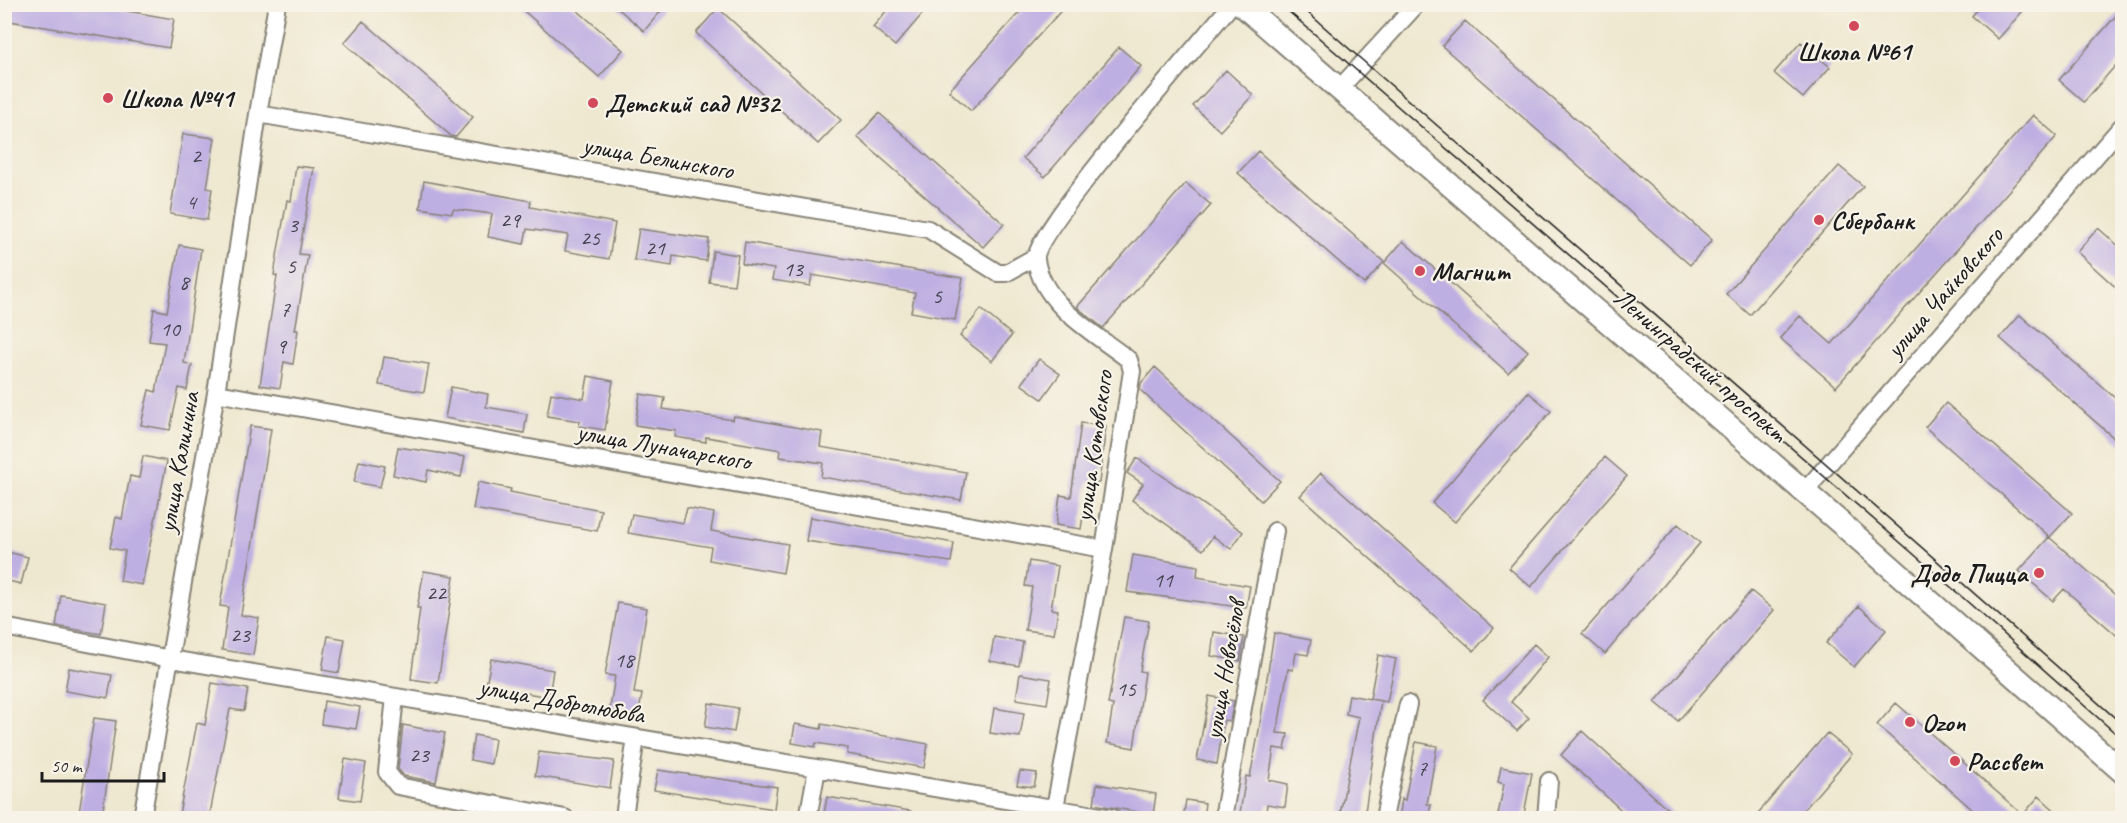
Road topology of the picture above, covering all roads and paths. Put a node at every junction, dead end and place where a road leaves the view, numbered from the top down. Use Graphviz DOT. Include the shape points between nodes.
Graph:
graph roads {
  1 [pos="278,4"];
  2 [pos="1232,4"];
  3 [pos="1241,4"];
  4 [pos="1417,4"];
  5 [pos="1339,89"];
  6 [pos="258,114"];
  7 [pos="2122,126"];
  8 [pos="1035,256"];
  9 [pos="216,393"];
  10 [pos="1804,491"];
  11 [pos="1275,531"];
  12 [pos="1104,549"];
  13 [pos="4,627"];
  14 [pos="171,659"];
  15 [pos="395,697"];
  16 [pos="1408,704"];
  17 [pos="636,738"];
  18 [pos="817,769"];
  19 [pos="2122,771"];
  20 [pos="1549,781"];
  21 [pos="1054,814"];
  22 [pos="142,819"];
  23 [pos="565,819"];
  24 [pos="621,819"];
  25 [pos="808,819"];
  26 [pos="1112,819"];
  27 [pos="1223,819"];
  28 [pos="1384,819"];
  29 [pos="1546,819"];
  1 -- 6 [label="street, улица Калинина"];
  2 -- 8 [label="street" via="1065,205"];
  3 -- 5 [label="main road, Ленинградский проспект"];
  4 -- 5 [label="street"];
  5 -- 10 [label="main road, Ленинградский проспект"];
  6 -- 8 [label="street, улица Белинского" via="927,229 998,273 1006,273"];
  6 -- 9 [label="street, улица Калинина"];
  7 -- 10 [label="street, улица Чайковского"];
  8 -- 12 [label="street, улица Котовского" via="1040,279 1055,302 1130,360 1132,371"];
  9 -- 12 [label="street, улица Луначарского"];
  9 -- 14 [label="street, улица Калинина"];
  10 -- 19 [label="main road, Ленинградский проспект"];
  11 -- 27 [label="street, улица Новосёлов"];
  12 -- 21 [label="street, улица Котовского"];
  13 -- 14 [label="street, улица Добролюбова"];
  14 -- 15 [label="street, улица Добролюбова"];
  14 -- 22 [label="street, улица Калинина"];
  15 -- 17 [label="street, улица Добролюбова"];
  15 -- 23 [label="street" via="387,772 398,786"];
  16 -- 28 [label="street"];
  17 -- 18 [label="street, улица Добролюбова"];
  17 -- 24 [label="street"];
  18 -- 21 [label="street, улица Добролюбова"];
  18 -- 25 [label="street"];
  20 -- 29 [label="street"];
  21 -- 26 [label="street, улица Добролюбова"];
}
